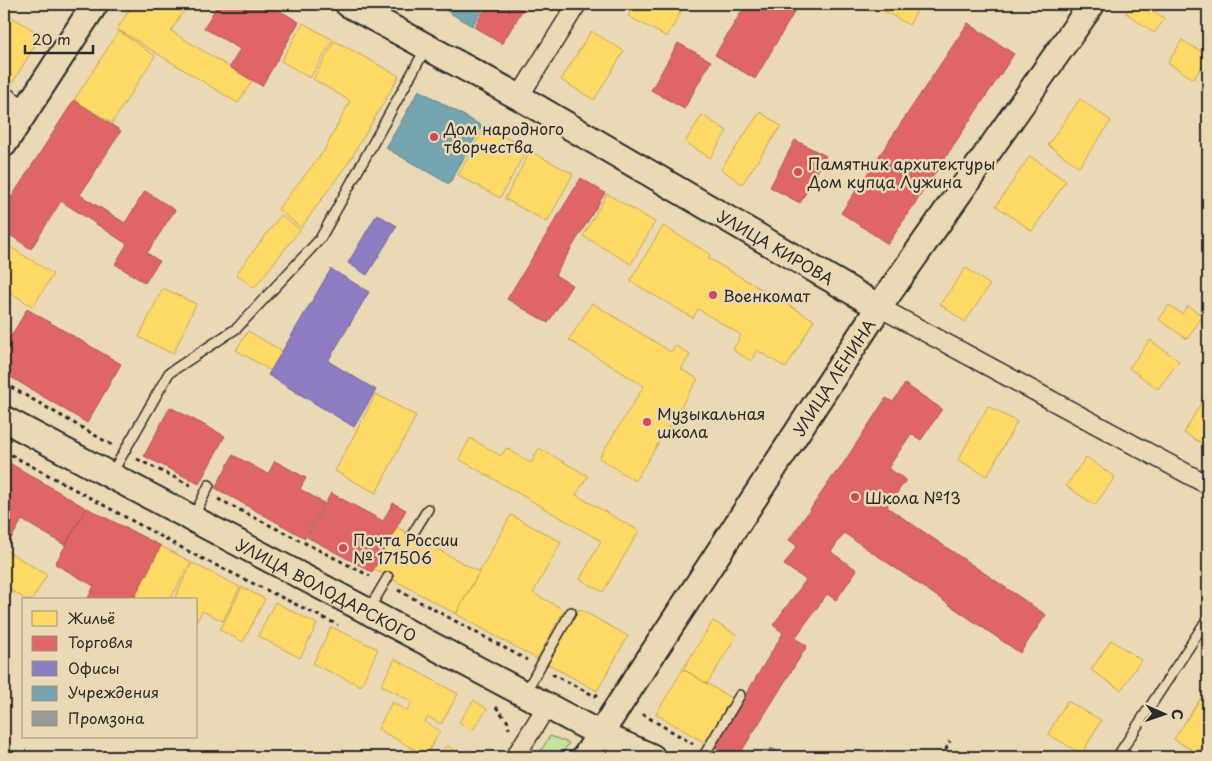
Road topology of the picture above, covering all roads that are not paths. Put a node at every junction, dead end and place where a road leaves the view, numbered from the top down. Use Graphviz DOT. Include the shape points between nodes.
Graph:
graph roads {
  1 [pos="95,4"];
  2 [pos="348,4"];
  3 [pos="577,4"];
  4 [pos="1092,4"];
  5 [pos="427,47"];
  6 [pos="4,96"];
  7 [pos="519,97"];
  8 [pos="26,110"];
  9 [pos="4,144"];
  10 [pos="878,307"];
  11 [pos="4,419"];
  12 [pos="111,476"];
  13 [pos="1208,485"];
  14 [pos="207,489"];
  15 [pos="428,509"];
  16 [pos="192,519"];
  17 [pos="412,536"];
  18 [pos="386,580"];
  19 [pos="368,611"];
  20 [pos="570,612"];
  21 [pos="1208,618"];
  22 [pos="524,694"];
  23 [pos="740,695"];
  24 [pos="547,706"];
  25 [pos="600,734"];
  26 [pos="705,754"];
  27 [pos="640,755"];
  28 [pos="515,757"];
  29 [pos="585,757"];
  30 [pos="1117,757"];
  1 -- 8 [label="main road"];
  2 -- 5 [label="main road, УЛИЦА КИРОВА"];
  3 -- 7 [label="street"];
  4 -- 10 [label="main road, УЛИЦА ЛЕНИНА"];
  5 -- 7 [label="main road, УЛИЦА КИРОВА"];
  5 -- 12 [label="lane" via="320,239 237,328 169,373"];
  6 -- 8 [label="street"];
  7 -- 10 [label="main road, УЛИЦА КИРОВА"];
  8 -- 9 [label="main road"];
  10 -- 13 [label="street, УЛИЦА КИРОВА"];
  10 -- 25 [label="main road, УЛИЦА ЛЕНИНА"];
  11 -- 12 [label="main road, УЛИЦА ВОЛОДАРСКОГО"];
  12 -- 16 [label="main road, УЛИЦА ВОЛОДАРСКОГО"];
  14 -- 16 [label="lane"];
  15 -- 17 [label="lane"];
  16 -- 19 [label="main road, УЛИЦА ВОЛОДАРСКОГО"];
  18 -- 19 [label="lane"];
  19 -- 22 [label="main road, УЛИЦА ВОЛОДАРСКОГО"];
  20 -- 22 [label="lane"];
  21 -- 30 [label="lane"];
  22 -- 24 [label="main road, УЛИЦА ВОЛОДАРСКОГО"];
  23 -- 26 [label="lane"];
  24 -- 25 [label="main road, УЛИЦА ВОЛОДАРСКОГО"];
  24 -- 28 [label="street"];
  25 -- 27 [label="main road, УЛИЦА ВОЛОДАРСКОГО"];
  25 -- 29 [label="main road, УЛИЦА ЛЕНИНА"];
}
